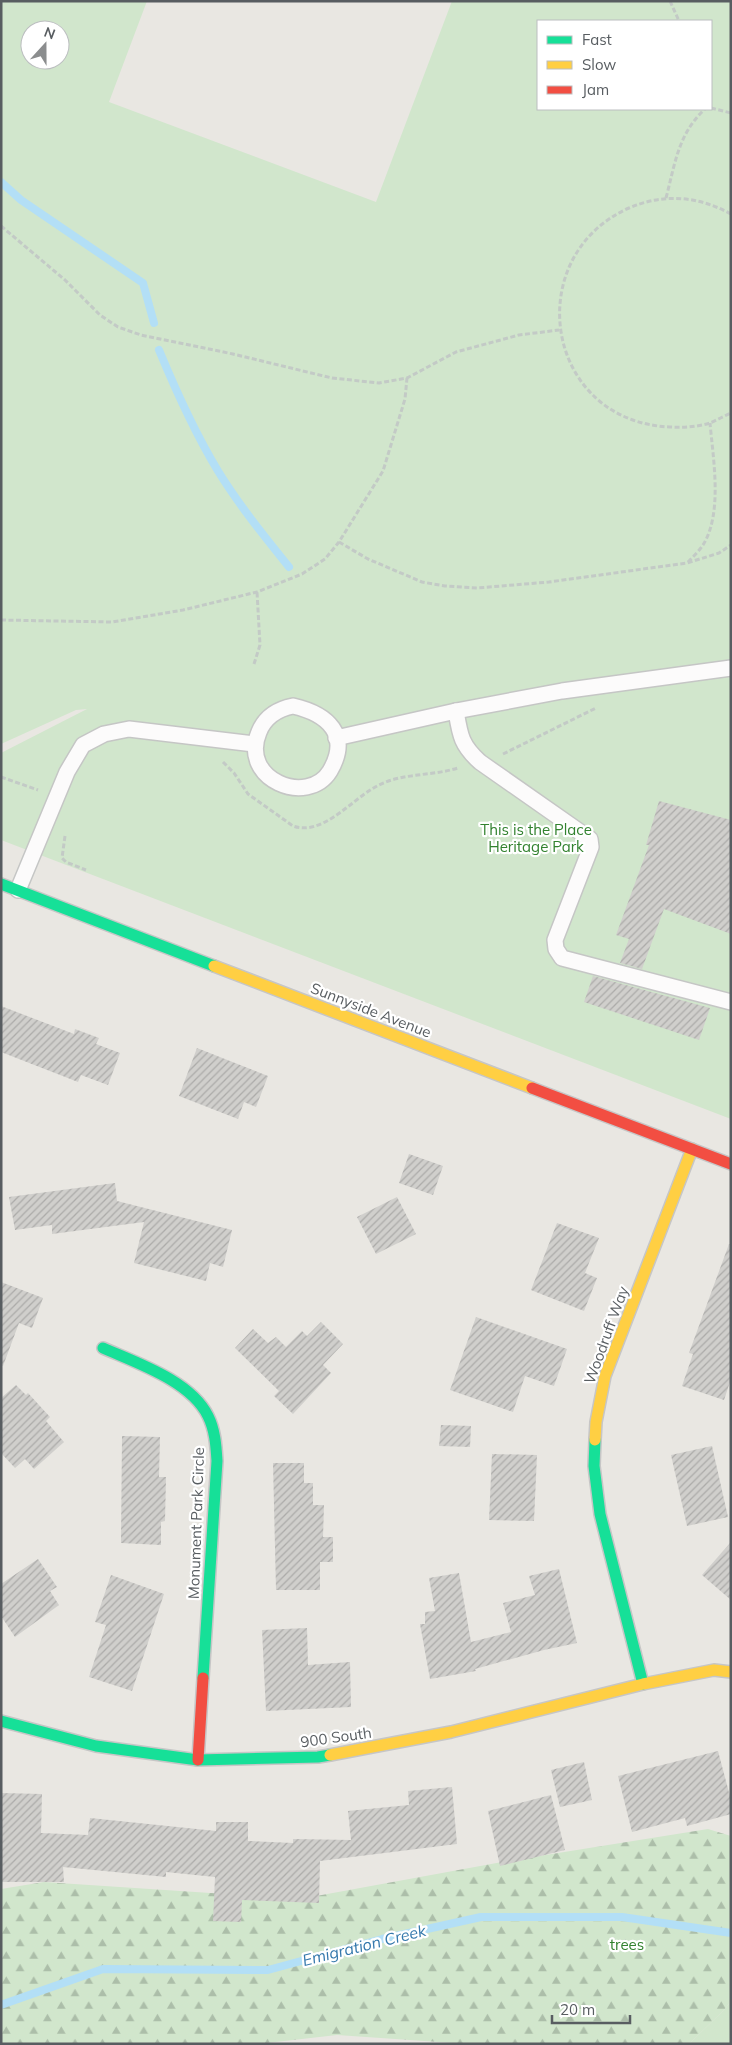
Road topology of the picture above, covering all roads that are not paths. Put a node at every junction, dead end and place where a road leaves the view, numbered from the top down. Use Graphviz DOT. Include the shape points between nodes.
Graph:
graph roads {
  1 [pos="731,668"];
  2 [pos="456,711"];
  3 [pos="336,738"];
  4 [pos="254,744"];
  5 [pos="1,884"];
  6 [pos="18,890"];
  7 [pos="731,1002"];
  8 [pos="692,1149"];
  9 [pos="731,1164"];
  10 [pos="103,1348"];
  11 [pos="731,1672"];
  12 [pos="643,1684"];
  13 [pos="1,1721"];
  14 [pos="198,1760"];
  1 -- 2 [label="lane" via="562,691"];
  2 -- 3 [label="lane"];
  2 -- 7 [label="lane" via="467,751 590,839 591,847 556,940 556,949 562,958"];
  3 -- 4 [label="lane" via="334,729 320,714 294,706 272,714 261,726"];
  3 -- 4 [label="lane" via="336,761 328,774 316,784 301,788 281,784 266,775 256,760"];
  4 -- 6 [label="lane" via="130,729 104,734 83,745 67,772"];
  5 -- 6 [label="street, Sunnyside Avenue"];
  6 -- 8 [label="street, Sunnyside Avenue"];
  8 -- 9 [label="street, Sunnyside Avenue"];
  8 -- 12 [label="street, Woodruff Way" via="605,1376 596,1422 594,1466 600,1514"];
  10 -- 14 [label="street, Monument Park Circle" via="181,1385 203,1406 214,1429 217,1461"];
  11 -- 12 [label="street, 900 South" via="714,1670"];
  12 -- 14 [label="street, 900 South" via="451,1732 318,1757"];
  13 -- 14 [label="street, 900 South" via="96,1746"];
}
